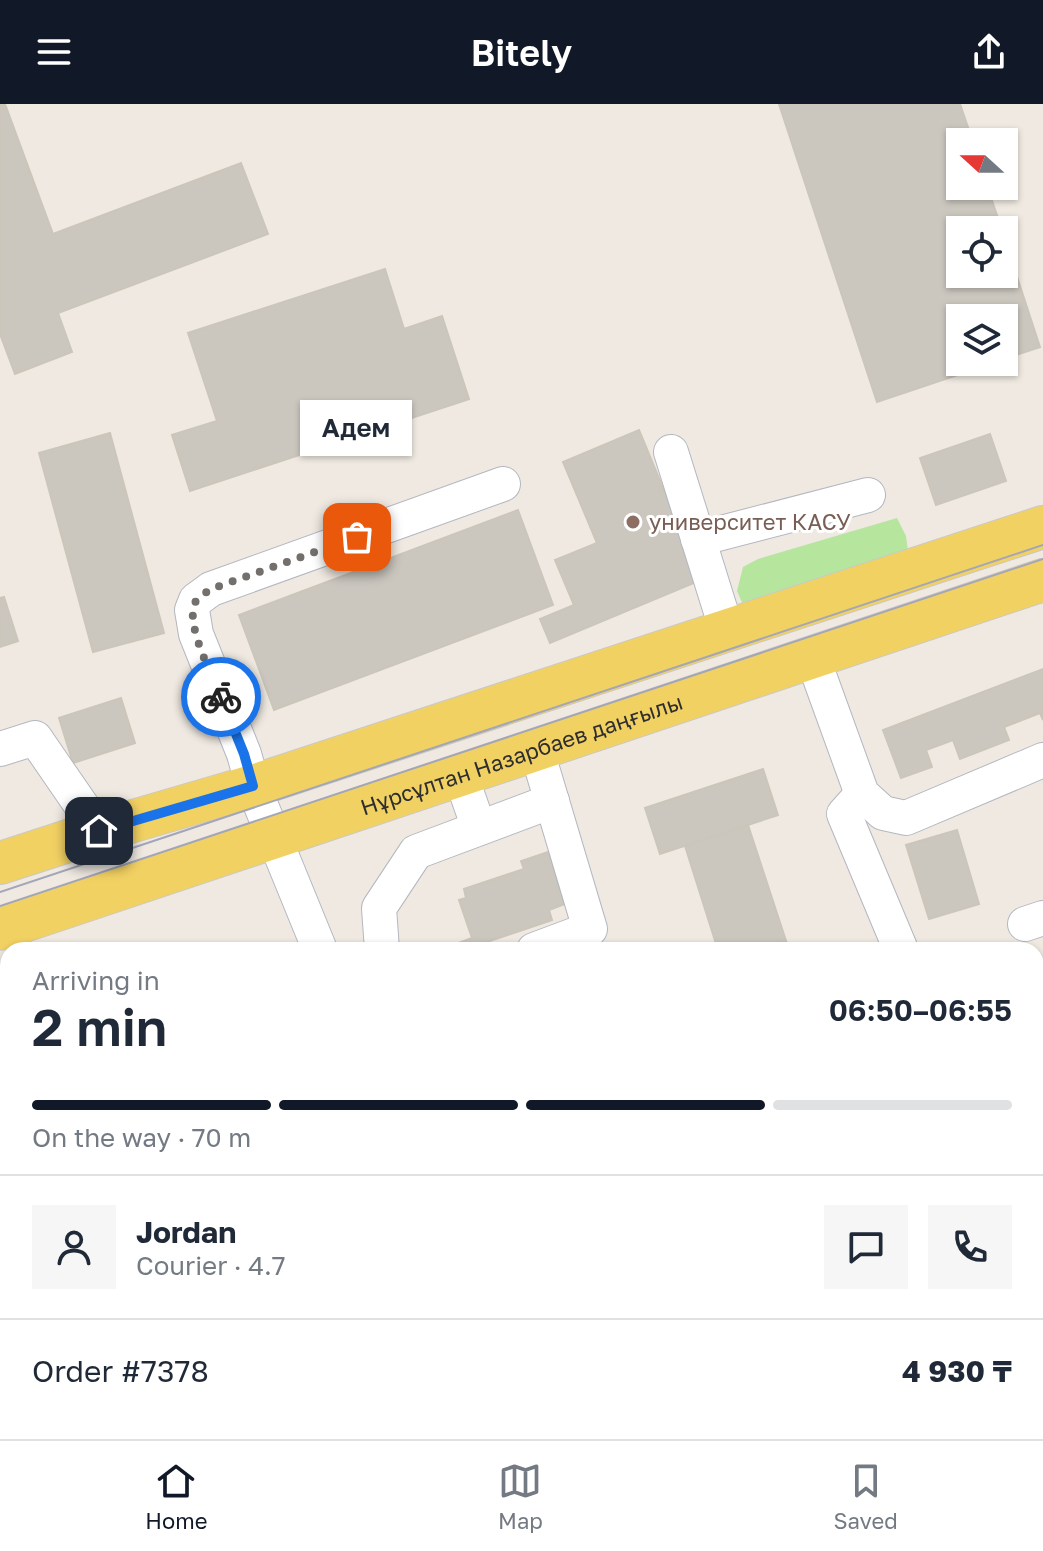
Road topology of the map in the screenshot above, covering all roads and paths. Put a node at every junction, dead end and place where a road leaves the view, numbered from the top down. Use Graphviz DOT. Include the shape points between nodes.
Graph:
graph roads {
  1 [pos="671,452"];
  2 [pos="503,484"];
  3 [pos="868,495"];
  4 [pos="1043,527"];
  5 [pos="698,539"];
  6 [pos="1043,580"];
  7 [pos="727,631"];
  8 [pos="812,656"];
  9 [pos="536,748"];
  10 [pos="0,749"];
  11 [pos="1043,760"];
  12 [pos="460,774"];
  13 [pos="253,786"];
  14 [pos="862,794"];
  15 [pos="552,801"];
  16 [pos="479,828"];
  17 [pos="99,831"];
  18 [pos="274,836"];
  19 [pos="0,863"];
  20 [pos="6,935"];
  21 [pos="317,942"];
  22 [pos="381,942"];
  23 [pos="555,942"];
  24 [pos="898,942"];
  1 -- 5 [label="street"];
  2 -- 13 [label="street" via="211,589 196,600 196,634"];
  3 -- 5 [label="street"];
  4 -- 7 [label="main road"];
  5 -- 7 [label="street"];
  6 -- 8 [label="main road, Нұрсұлтан Назарбаев даңғылы"];
  7 -- 13 [label="main road"];
  8 -- 9 [label="main road, Нұрсұлтан Назарбаев даңғылы"];
  8 -- 14 [label="street"];
  9 -- 12 [label="main road, Нұрсұлтан Назарбаев даңғылы"];
  9 -- 15 [label="street"];
  10 -- 17 [label="street" via="35,738"];
  11 -- 14 [label="street" via="906,818 883,813"];
  12 -- 16 [label="street"];
  12 -- 18 [label="main road, Нұрсұлтан Назарбаев даңғылы"];
  13 -- 17 [label="main road"];
  13 -- 18 [label="street"];
  14 -- 24 [label="street" via="844,814"];
  15 -- 16 [label="street"];
  15 -- 23 [label="street" via="590,929"];
  16 -- 22 [label="street" via="416,852 379,908"];
  17 -- 19 [label="main road"];
  18 -- 20 [label="main road, Нұрсұлтан Назарбаев даңғылы"];
  18 -- 21 [label="street"];
}
